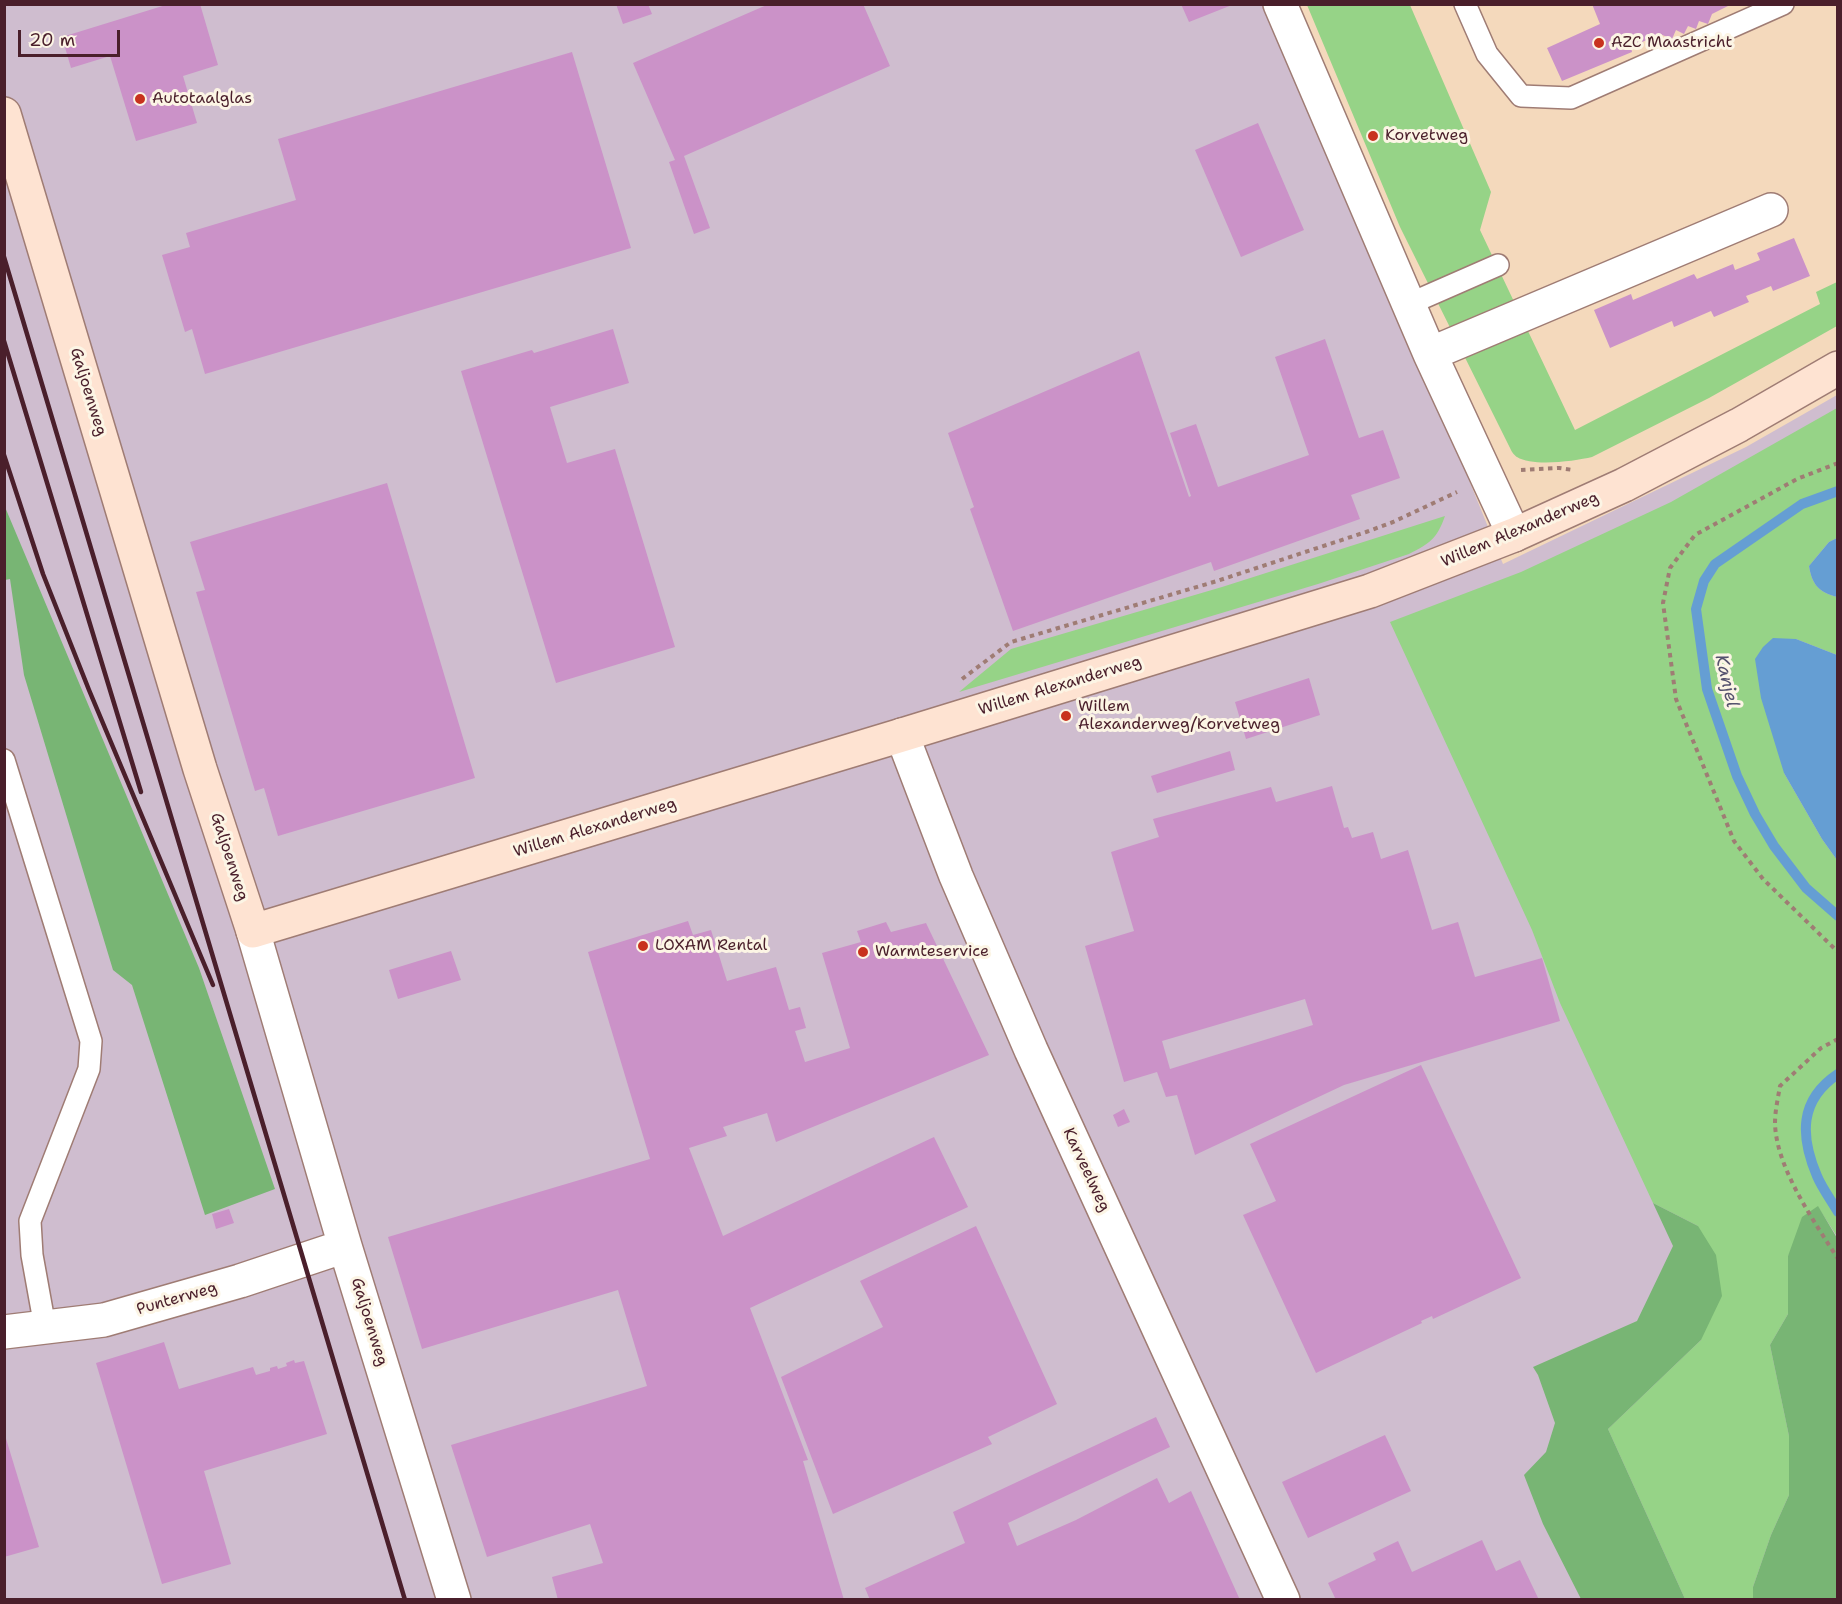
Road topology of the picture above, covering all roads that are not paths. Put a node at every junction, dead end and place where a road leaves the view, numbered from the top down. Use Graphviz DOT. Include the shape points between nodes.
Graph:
graph roads {
  1 [pos="1280,4"];
  2 [pos="1465,4"];
  3 [pos="1783,4"];
  4 [pos="4,114"];
  5 [pos="1771,210"];
  6 [pos="1498,265"];
  7 [pos="1409,304"];
  8 [pos="1430,354"];
  9 [pos="1838,368"];
  10 [pos="1515,535"];
  11 [pos="902,735"];
  12 [pos="4,760"];
  13 [pos="253,931"];
  14 [pos="345,1246"];
  15 [pos="45,1327"];
  16 [pos="4,1332"];
  17 [pos="454,1599"];
  18 [pos="1283,1599"];
  1 -- 7 [label="street"];
  2 -- 3 [label="lane" via="1487,54 1521,96 1572,98"];
  4 -- 13 [label="street, Galjoenweg" via="200,769"];
  5 -- 8 [label="street"];
  6 -- 7 [label="lane"];
  7 -- 8 [label="street"];
  8 -- 10 [label="street"];
  9 -- 10 [label="street, Willem Alexanderweg" via="1624,485"];
  10 -- 11 [label="street, Willem Alexanderweg" via="1370,591"];
  11 -- 13 [label="street, Willem Alexanderweg"];
  11 -- 18 [label="street, Karveelweg" via="956,876 1021,1028"];
  12 -- 15 [label="lane" via="92,1041 89,1069 30,1221"];
  13 -- 14 [label="street, Galjoenweg"];
  14 -- 15 [label="street, Punterweg" via="104,1320"];
  14 -- 17 [label="street, Galjoenweg"];
  15 -- 16 [label="street, Punterweg"];
}
